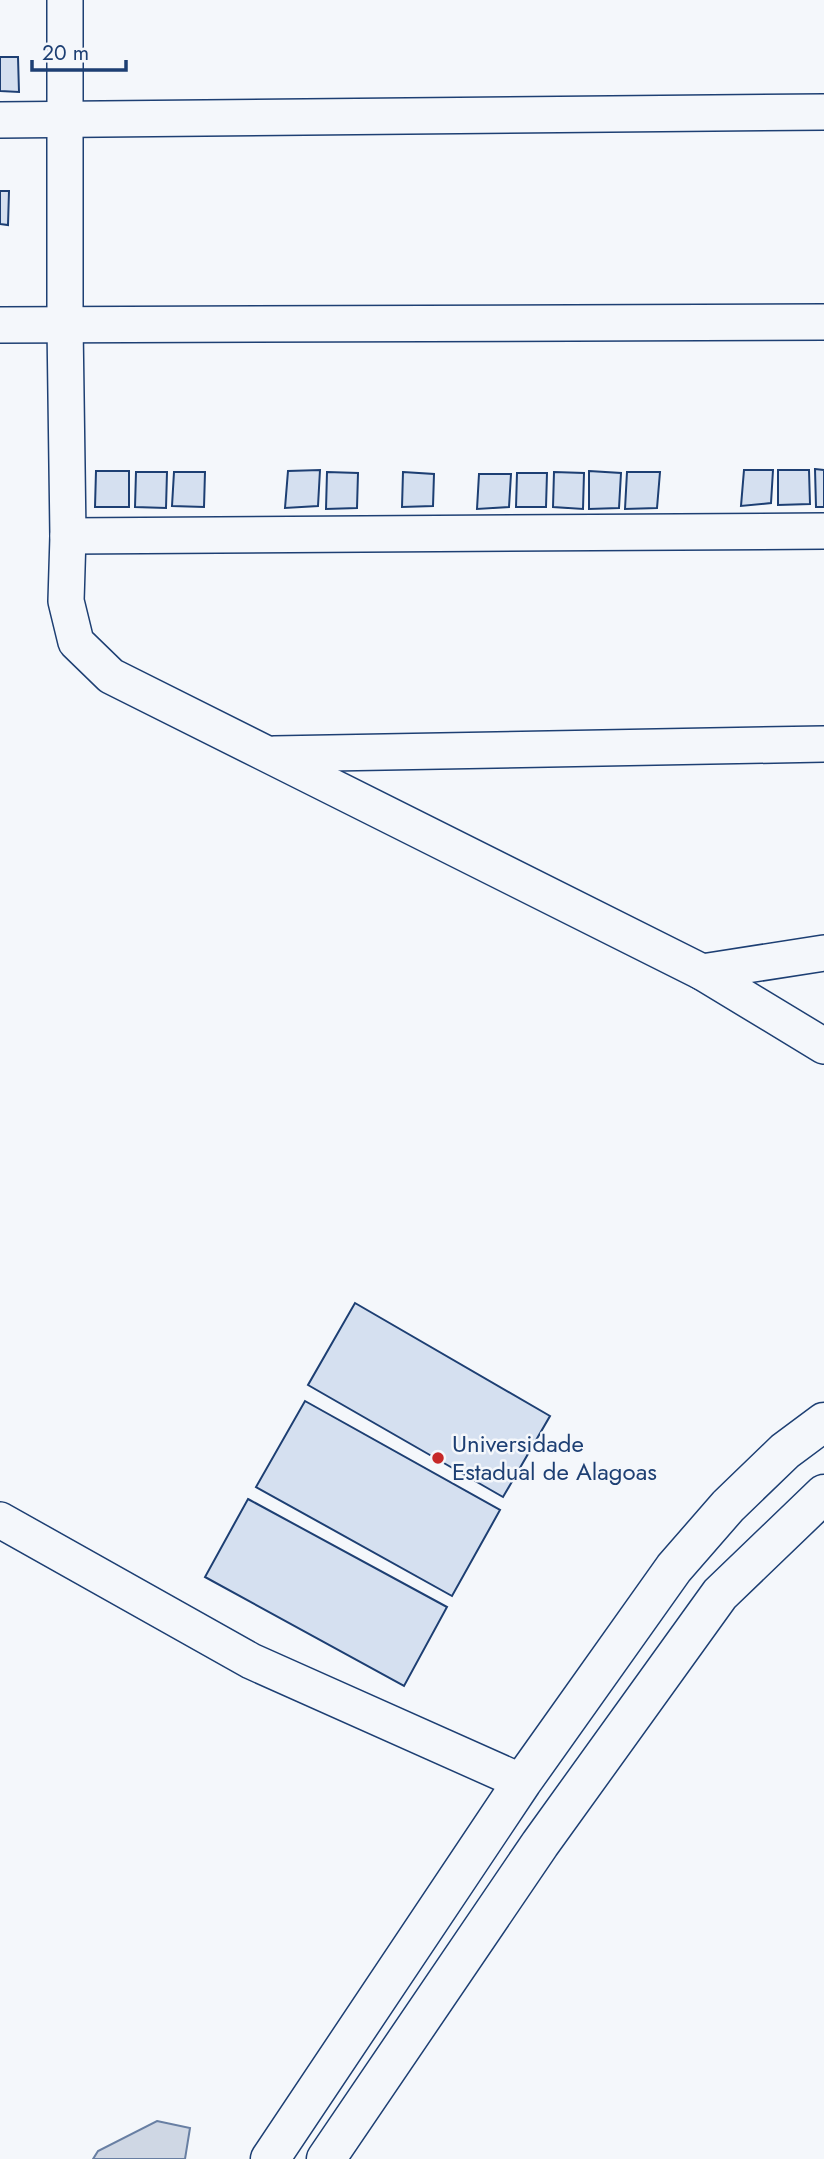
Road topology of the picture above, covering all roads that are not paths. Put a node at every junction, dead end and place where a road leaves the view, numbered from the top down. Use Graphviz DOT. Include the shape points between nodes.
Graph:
graph roads {
  1 [pos="65,0"];
  2 [pos="824,112"];
  3 [pos="0,120"];
  4 [pos="63,121"];
  5 [pos="824,322"];
  6 [pos="0,325"];
  7 [pos="65,325"];
  8 [pos="824,531"];
  9 [pos="68,536"];
  10 [pos="824,744"];
  11 [pos="270,754"];
  12 [pos="824,953"];
  13 [pos="702,972"];
  14 [pos="824,1046"];
  15 [pos="824,1422"];
  16 [pos="824,1494"];
  17 [pos="0,1520"];
  18 [pos="522,1782"];
  19 [pos="270,2159"];
  20 [pos="326,2159"];
  1 -- 4 [label="street"];
  2 -- 4 [label="street"];
  3 -- 4 [label="street"];
  4 -- 7 [label="street"];
  5 -- 7 [label="street"];
  6 -- 7 [label="street"];
  7 -- 9 [label="street"];
  8 -- 9 [label="street"];
  9 -- 11 [label="street" via="66,601 76,642 111,676"];
  10 -- 11 [label="street"];
  11 -- 13 [label="street"];
  12 -- 13 [label="street"];
  13 -- 14 [label="street"];
  15 -- 18 [label="main road" via="785,1451 674,1568"];
  16 -- 20 [label="main road" via="720,1594 540,1844"];
  17 -- 18 [label="street" via="251,1661"];
  18 -- 19 [label="main road"];
}
